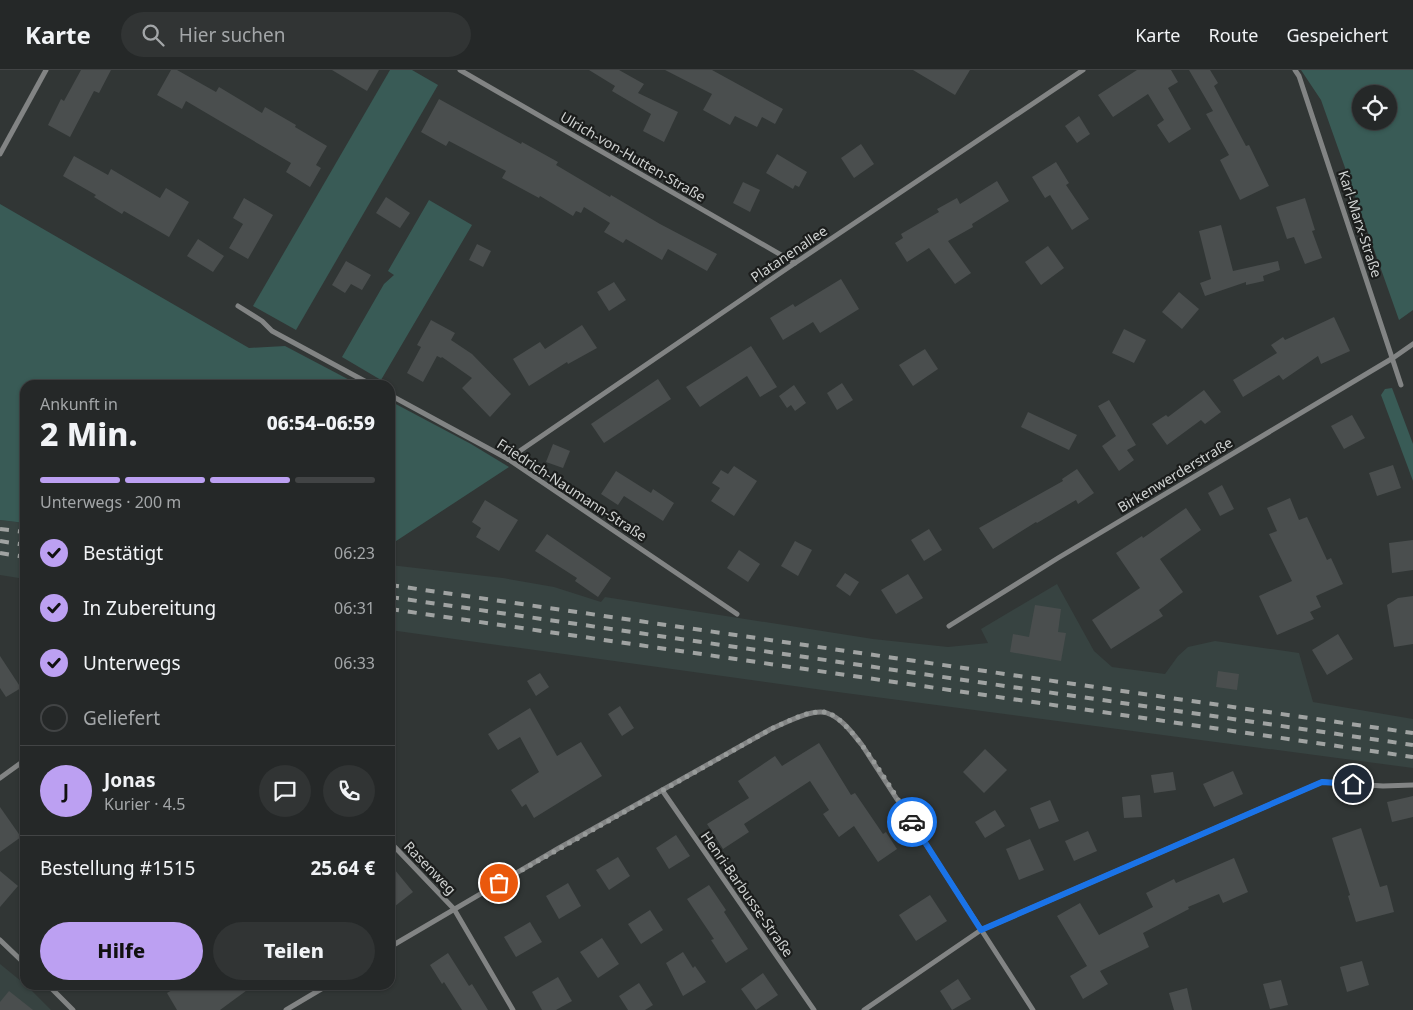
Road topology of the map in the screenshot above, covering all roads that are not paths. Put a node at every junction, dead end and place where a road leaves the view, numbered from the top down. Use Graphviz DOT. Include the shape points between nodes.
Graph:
graph roads {
  1 [pos="46,70"];
  2 [pos="460,70"];
  3 [pos="1083,70"];
  4 [pos="1295,70"];
  5 [pos="0,154"];
  6 [pos="795,263"];
  7 [pos="238,306"];
  8 [pos="1413,344"];
  9 [pos="1392,358"];
  10 [pos="363,380"];
  11 [pos="1401,385"];
  12 [pos="395,398"];
  13 [pos="508,459"];
  14 [pos="737,614"];
  15 [pos="949,626"];
  16 [pos="20,764"];
  17 [pos="0,778"];
  18 [pos="1413,785"];
  19 [pos="662,790"];
  20 [pos="395,847"];
  21 [pos="454,909"];
  22 [pos="981,930"];
  23 [pos="0,940"];
  24 [pos="395,944"];
  25 [pos="20,959"];
  26 [pos="53,990"];
  27 [pos="320,990"];
  28 [pos="73,1010"];
  29 [pos="286,1010"];
  30 [pos="513,1010"];
  31 [pos="814,1010"];
  32 [pos="864,1010"];
  33 [pos="1033,1010"];
  1 -- 5 [label="street"];
  2 -- 6 [label="street, Ulrich-von-Hutten-Straße"];
  3 -- 6 [label="street, Platanenallee"];
  4 -- 9 [label="street, Karl-Marx-Straße"];
  6 -- 13 [label="street, Platanenallee"];
  7 -- 10 [label="street" via="262,320 272,331"];
  8 -- 9 [label="street, Birkenwerderstraße"];
  9 -- 11 [label="street, Karl-Marx-Straße"];
  9 -- 15 [label="street, Birkenwerderstraße"];
  12 -- 13 [label="street, Friedrich-Naumann-Straße"];
  13 -- 14 [label="street, Friedrich-Naumann-Straße"];
  16 -- 17 [label="street"];
  18 -- 22 [label="street" via="1322,782"];
  19 -- 21 [label="street"];
  19 -- 22 [label="street" via="771,729 804,715 826,712 843,723 862,745"];
  19 -- 31 [label="street, Henri-Barbusse-Straße"];
  20 -- 21 [label="street, Rasenweg"];
  21 -- 24 [label="street"];
  21 -- 30 [label="street"];
  22 -- 32 [label="street"];
  22 -- 33 [label="street"];
  23 -- 25 [label="street"];
  26 -- 28 [label="street"];
  27 -- 29 [label="street"];
}
